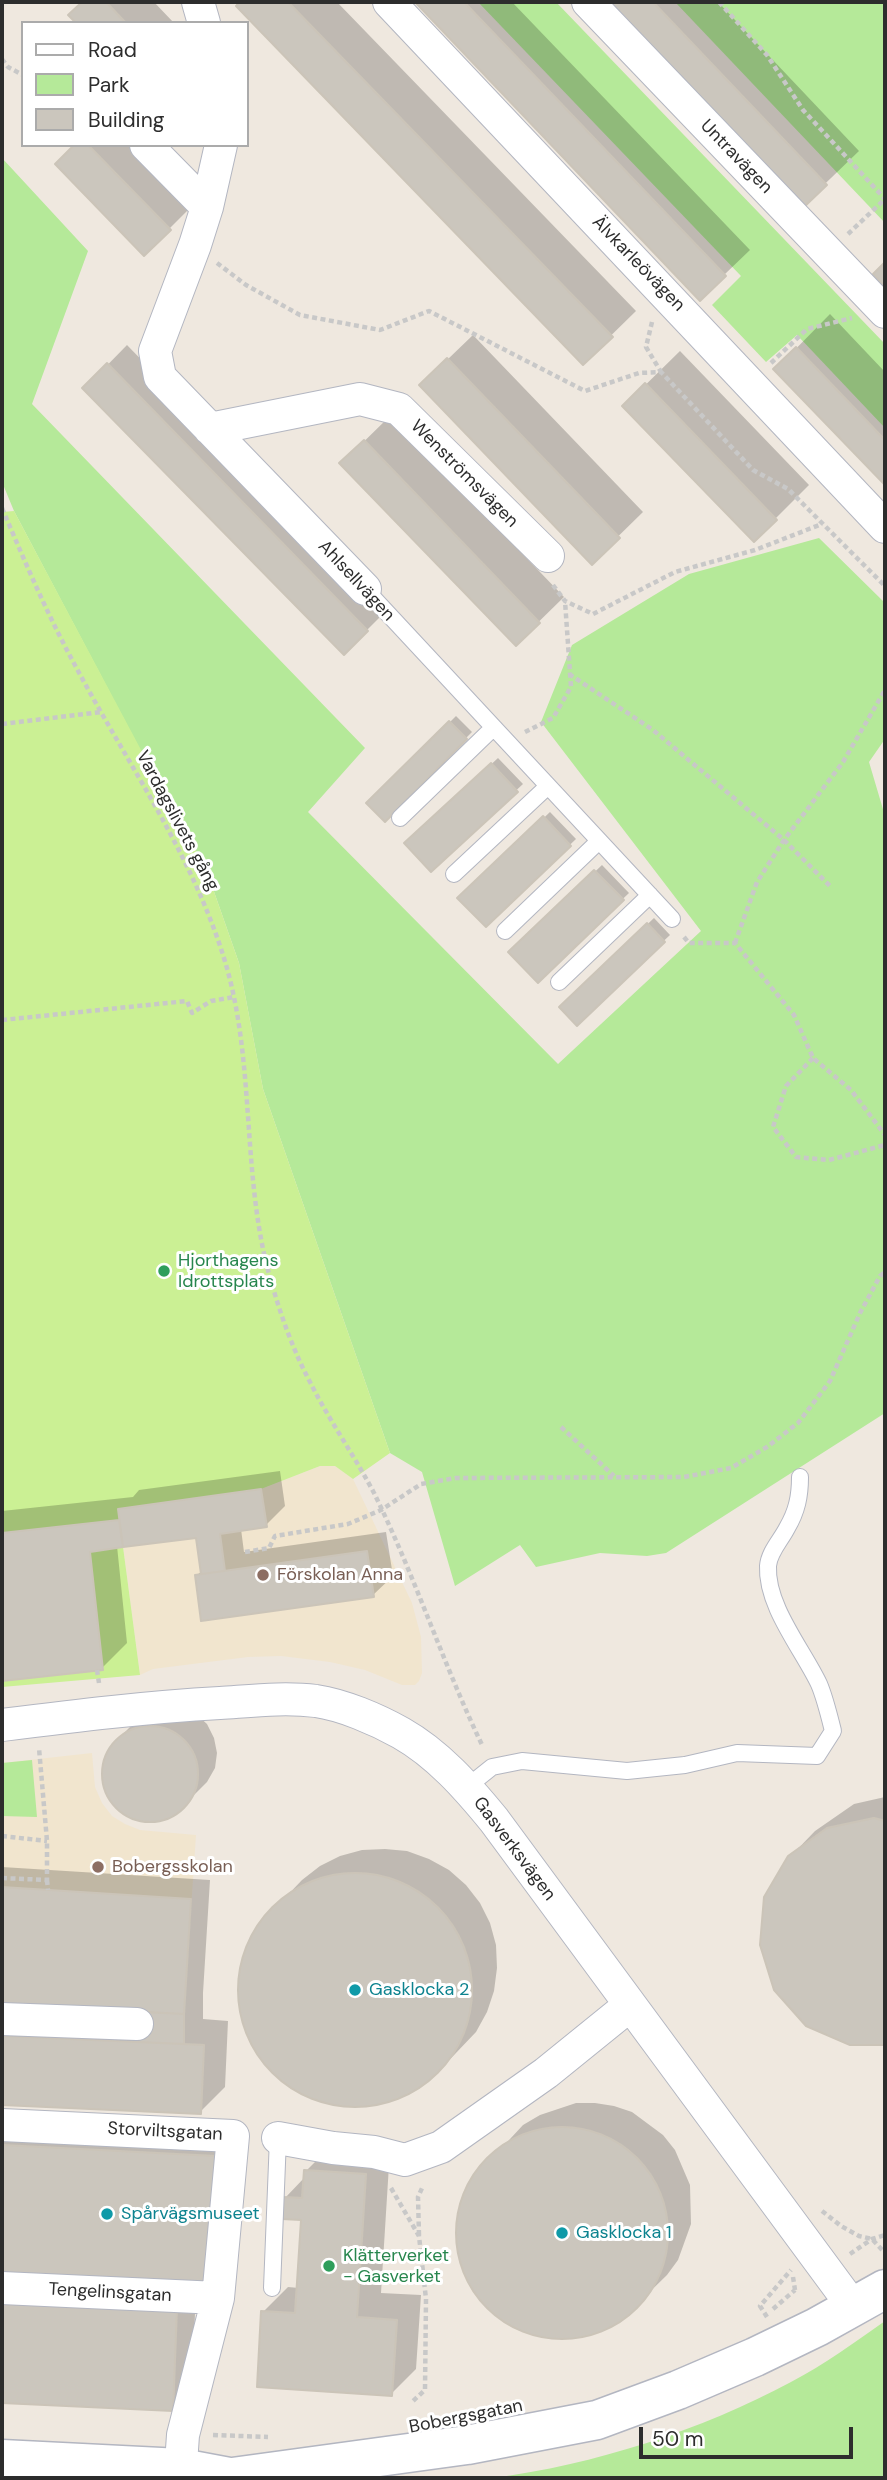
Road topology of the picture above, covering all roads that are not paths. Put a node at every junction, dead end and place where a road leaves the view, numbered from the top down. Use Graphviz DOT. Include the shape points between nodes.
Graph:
graph roads {
  1 [pos="198,2"];
  2 [pos="389,2"];
  3 [pos="588,2"];
  4 [pos="203,21"];
  5 [pos="148,147"];
  6 [pos="221,147"];
  7 [pos="207,207"];
  8 [pos="885,311"];
  9 [pos="210,429"];
  10 [pos="885,527"];
  11 [pos="548,556"];
  12 [pos="365,589"];
  13 [pos="493,728"];
  14 [pos="548,786"];
  15 [pos="400,818"];
  16 [pos="599,841"];
  17 [pos="454,874"];
  18 [pos="650,895"];
  19 [pos="673,919"];
  20 [pos="505,931"];
  21 [pos="559,982"];
  22 [pos="800,1477"];
  23 [pos="2,1725"];
  24 [pos="467,1787"];
  25 [pos="630,2005"];
  26 [pos="2,2019"];
  27 [pos="138,2024"];
  28 [pos="2,2124"];
  29 [pos="278,2138"];
  30 [pos="2,2288"];
  31 [pos="272,2288"];
  32 [pos="218,2298"];
  33 [pos="869,2298"];
  34 [pos="2,2459"];
  35 [pos="181,2460"];
  36 [pos="227,2478"];
  1 -- 4 [label="street"];
  2 -- 10 [label="street, Älvkarleövägen"];
  3 -- 8 [label="street, Untravägen"];
  5 -- 7 [label="street"];
  6 -- 7 [label="street, Ahlsellvägen"];
  7 -- 9 [label="street, Ahlsellvägen" via="155,351 160,377"];
  9 -- 11 [label="street, Wenströmsvägen" via="360,399 399,409"];
  9 -- 12 [label="street, Ahlsellvägen"];
  12 -- 13 [label="lane, Ahlsellvägen"];
  13 -- 14 [label="lane, Ahlsellvägen"];
  13 -- 15 [label="lane"];
  14 -- 16 [label="lane, Ahlsellvägen"];
  14 -- 17 [label="lane"];
  16 -- 18 [label="lane, Ahlsellvägen"];
  16 -- 20 [label="lane"];
  18 -- 19 [label="lane, Ahlsellvägen"];
  18 -- 21 [label="lane"];
  22 -- 24 [label="lane" via="800,1499 768,1566 773,1598 819,1685 833,1731 817,1756 737,1754 627,1771 522,1761 492,1767"];
  23 -- 24 [label="street, Gasverksvägen" via="176,1705 317,1702 400,1733 438,1759"];
  24 -- 25 [label="street, Gasverksvägen"];
  25 -- 29 [label="street" via="546,2073 441,2147 405,2160"];
  25 -- 33 [label="street, Gasverksvägen" via="826,2271"];
  26 -- 27 [label="street"];
  28 -- 32 [label="street, Storviltsgatan" via="233,2136"];
  29 -- 31 [label="lane"];
  30 -- 32 [label="street, Tengelinsgatan"];
  32 -- 35 [label="street, Storviltsgatan"];
  33 -- 36 [label="street, Bobergsgatan" via="755,2357 597,2420 467,2445"];
  34 -- 35 [label="street, Bobergsgatan"];
  35 -- 36 [label="street, Bobergsgatan"];
}
